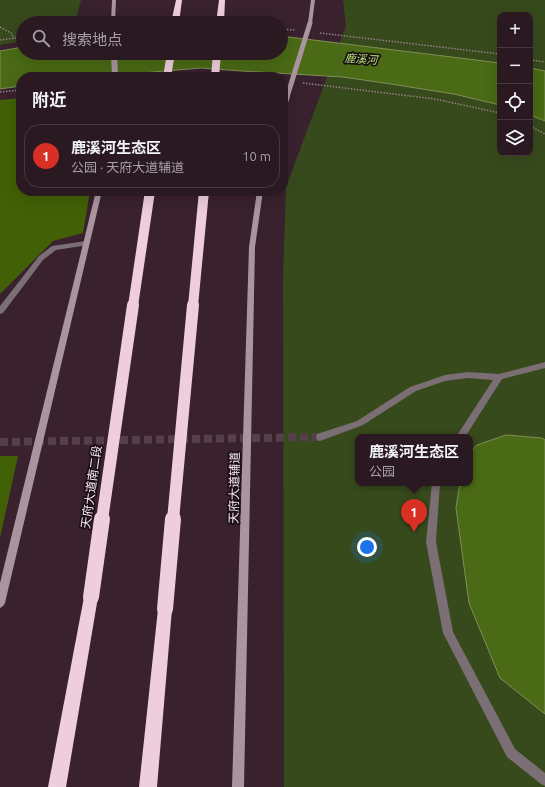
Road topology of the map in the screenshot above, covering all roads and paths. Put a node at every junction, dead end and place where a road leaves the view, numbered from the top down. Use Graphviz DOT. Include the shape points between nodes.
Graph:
graph roads {
  1 [pos="114,0"];
  2 [pos="178,0"];
  3 [pos="222,0"];
  4 [pos="314,0"];
  5 [pos="113,16"];
  6 [pos="176,16"];
  7 [pos="221,16"];
  8 [pos="0,27"];
  9 [pos="288,29"];
  10 [pos="296,30"];
  11 [pos="318,33"];
  12 [pos="14,38"];
  13 [pos="0,40"];
  14 [pos="497,54"];
  15 [pos="114,60"];
  16 [pos="170,60"];
  17 [pos="216,60"];
  18 [pos="533,60"];
  19 [pos="545,62"];
  20 [pos="115,72"];
  21 [pos="168,72"];
  22 [pos="215,72"];
  23 [pos="297,82"];
  24 [pos="16,90"];
  25 [pos="0,92"];
  26 [pos="288,94"];
  27 [pos="497,112"];
  28 [pos="533,128"];
  29 [pos="545,134"];
  30 [pos="98,196"];
  31 [pos="149,196"];
  32 [pos="204,196"];
  33 [pos="259,196"];
  34 [pos="86,243"];
  35 [pos="0,311"];
  36 [pos="545,365"];
  37 [pos="499,377"];
  38 [pos="462,434"];
  39 [pos="320,438"];
  40 [pos="436,486"];
  41 [pos="0,603"];
  42 [pos="545,780"];
  43 [pos="57,787"];
  44 [pos="148,787"];
  45 [pos="238,787"];
  1 -- 5 [label="street"];
  2 -- 6 [label="highway"];
  3 -- 7 [label="highway"];
  4 -- 26 [label="street, bridge" via="310,23"];
  8 -- 12 [label="path" via="11,33"];
  9 -- 10 [label="path"];
  11 -- 14 [label="path"];
  12 -- 13 [label="path"];
  15 -- 20 [label="street"];
  16 -- 21 [label="highway"];
  17 -- 22 [label="highway"];
  18 -- 19 [label="path"];
  23 -- 27 [label="path" via="435,99"];
  24 -- 25 [label="path"];
  28 -- 29 [label="path"];
  30 -- 34 [label="street"];
  31 -- 43 [label="highway, 天府大道南二段, bridge" via="91,597"];
  32 -- 44 [label="highway, bridge"];
  33 -- 45 [label="street, 天府大道辅道" via="252,246"];
  34 -- 35 [label="street" via="54,248 41,258"];
  34 -- 41 [label="street"];
  36 -- 37 [label="street"];
  37 -- 38 [label="street"];
  37 -- 39 [label="street" via="468,375 445,378 414,389 360,423"];
  40 -- 42 [label="street" via="432,542 448,633 510,753"];
}
